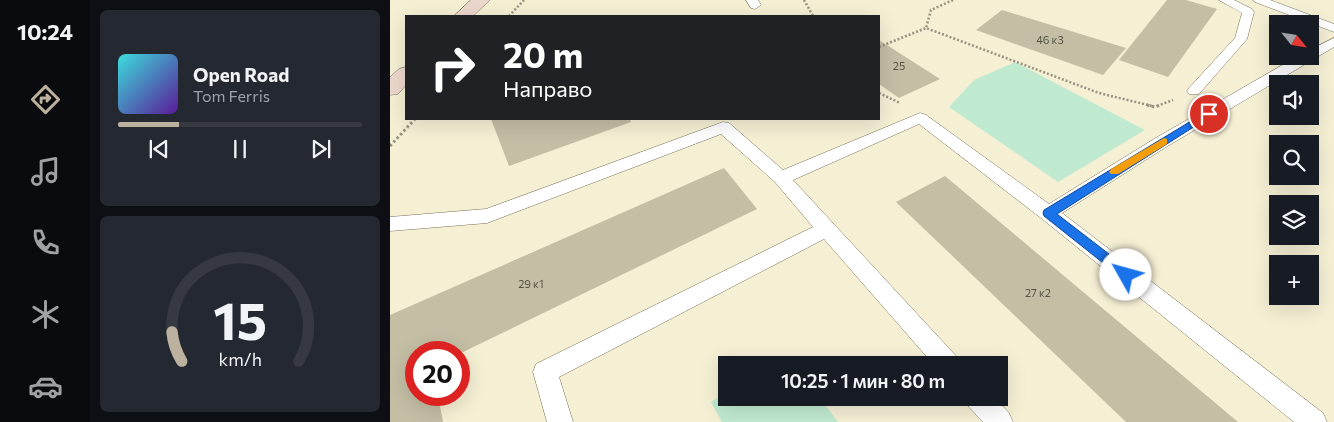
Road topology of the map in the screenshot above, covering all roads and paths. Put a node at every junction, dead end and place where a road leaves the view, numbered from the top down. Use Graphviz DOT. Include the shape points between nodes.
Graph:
graph roads {
  1 [pos="481,0"];
  2 [pos="524,0"];
  3 [pos="804,0"];
  4 [pos="953,0"];
  5 [pos="1225,0"];
  6 [pos="1259,0"];
  7 [pos="465,15"];
  8 [pos="510,15"];
  9 [pos="812,15"];
  10 [pos="926,28"];
  11 [pos="1334,28"];
  12 [pos="1334,42"];
  13 [pos="880,47"];
  14 [pos="1319,50"];
  15 [pos="1319,55"];
  16 [pos="1334,56"];
  17 [pos="1293,65"];
  18 [pos="405,74"];
  19 [pos="390,89"];
  20 [pos="1194,91"];
  21 [pos="414,120"];
  22 [pos="390,146"];
  23 [pos="781,178"];
  24 [pos="1048,213"];
  25 [pos="390,224"];
  26 [pos="826,228"];
  27 [pos="940,356"];
  28 [pos="985,406"];
  29 [pos="560,422"];
  30 [pos="1000,422"];
  31 [pos="1314,422"];
  1 -- 7 [label="street"];
  2 -- 8 [label="path"];
  3 -- 9 [label="path"];
  4 -- 10 [label="path" via="931,10"];
  5 -- 20 [label="lane" via="1248,12 1241,38"];
  6 -- 11 [label="lane"];
  10 -- 13 [label="path"];
  10 -- 20 [label="path" via="1099,92 1155,107"];
  12 -- 14 [label="lane"];
  15 -- 16 [label="lane"];
  17 -- 24 [label="lane"];
  18 -- 19 [label="street"];
  21 -- 22 [label="path"];
  23 -- 24 [label="lane" via="920,118"];
  23 -- 25 [label="lane" via="723,127 487,216"];
  23 -- 26 [label="lane"];
  24 -- 31 [label="lane"];
  26 -- 27 [label="lane"];
  26 -- 29 [label="lane" via="545,372"];
  28 -- 30 [label="lane"];
}
